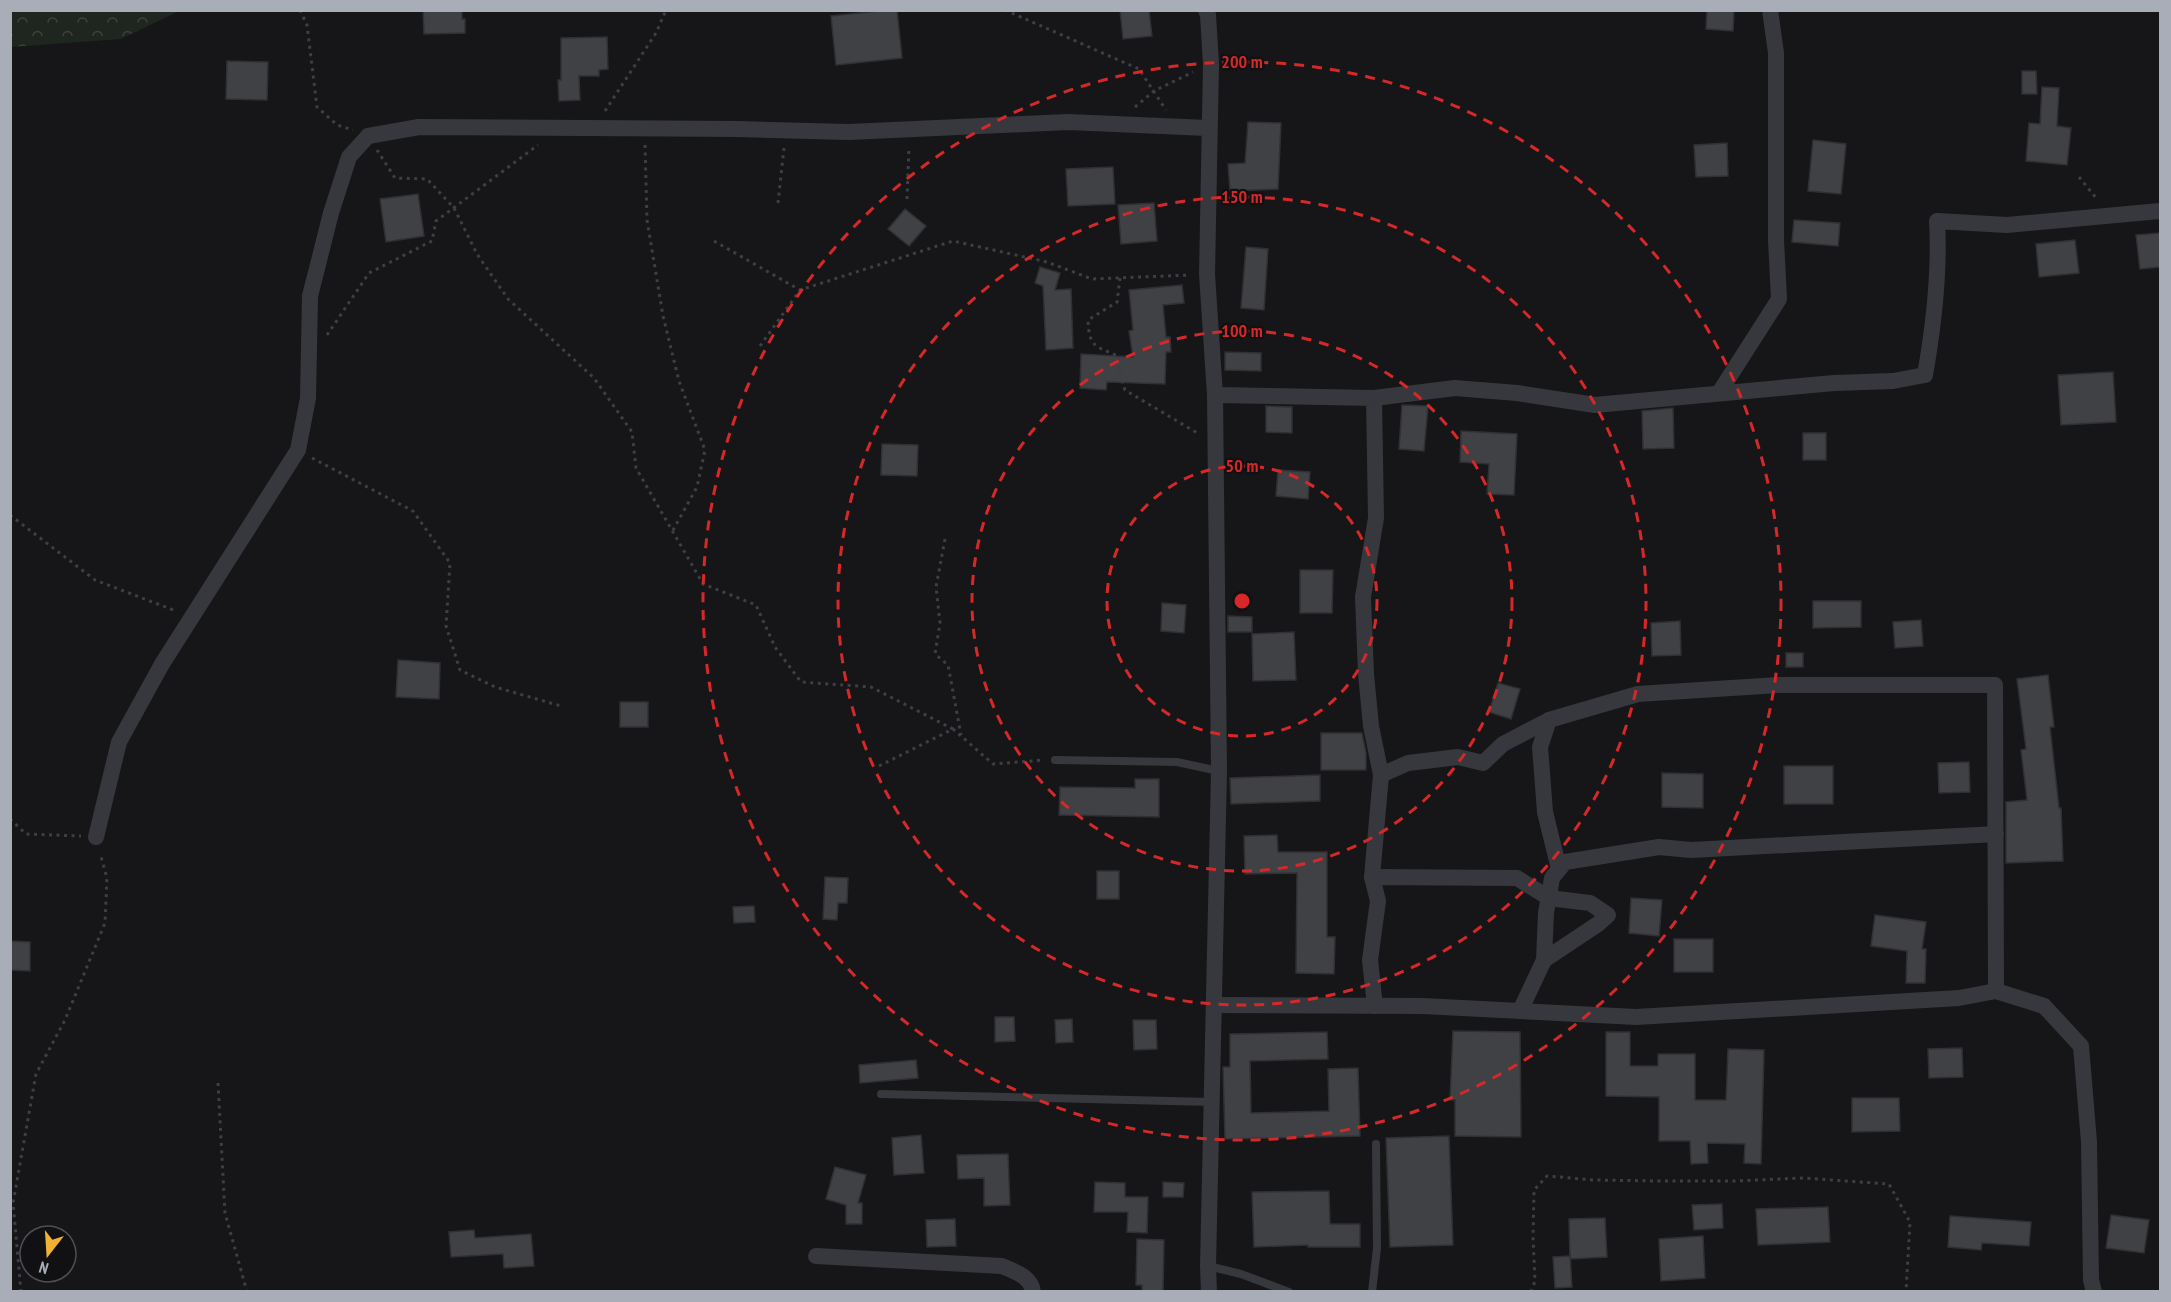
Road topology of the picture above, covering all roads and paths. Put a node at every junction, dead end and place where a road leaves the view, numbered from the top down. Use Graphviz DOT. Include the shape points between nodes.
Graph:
graph roads {
  1 [pos="300,10"];
  2 [pos="666,10"];
  3 [pos="1005,10"];
  4 [pos="1770,10"];
  5 [pos="1208,12"];
  6 [pos="1211,64"];
  7 [pos="1154,91"];
  8 [pos="597,114"];
  9 [pos="1115,124"];
  10 [pos="1178,126"];
  11 [pos="561,128"];
  12 [pos="645,128"];
  13 [pos="1208,128"];
  14 [pos="910,129"];
  15 [pos="786,130"];
  16 [pos="368,136"];
  17 [pos="2079,177"];
  18 [pos="907,199"];
  19 [pos="778,202"];
  20 [pos="454,208"];
  21 [pos="2160,211"];
  22 [pos="2112,216"];
  23 [pos="714,241"];
  24 [pos="1207,274"];
  25 [pos="1120,278"];
  26 [pos="800,290"];
  27 [pos="327,336"];
  28 [pos="760,346"];
  29 [pos="1719,393"];
  30 [pos="1215,395"];
  31 [pos="1374,398"];
  32 [pos="1216,445"];
  33 [pos="298,450"];
  34 [pos="10,515"];
  35 [pos="672,532"];
  36 [pos="945,539"];
  37 [pos="192,617"];
  38 [pos="561,706"];
  39 [pos="1549,720"];
  40 [pos="953,729"];
  41 [pos="961,735"];
  42 [pos="1055,760"];
  43 [pos="879,766"];
  44 [pos="1219,771"];
  45 [pos="1381,775"];
  46 [pos="10,819"];
  47 [pos="1996,834"];
  48 [pos="96,837"];
  49 [pos="1559,869"];
  50 [pos="1372,878"];
  51 [pos="1549,898"];
  52 [pos="1544,960"];
  53 [pos="1996,991"];
  54 [pos="1214,1005"];
  55 [pos="1375,1006"];
  56 [pos="1520,1011"];
  57 [pos="218,1083"];
  58 [pos="881,1094"];
  59 [pos="1211,1102"];
  60 [pos="1376,1144"];
  61 [pos="816,1256"];
  62 [pos="1208,1266"];
  63 [pos="21,1292"];
  64 [pos="247,1292"];
  65 [pos="1033,1292"];
  66 [pos="1209,1292"];
  67 [pos="1288,1292"];
  68 [pos="1372,1292"];
  69 [pos="1530,1292"];
  70 [pos="1906,1292"];
  71 [pos="2094,1292"];
  1 -- 16 [label="path" via="307,25 317,107 337,125"];
  2 -- 8 [label="path" via="656,33 606,111"];
  3 -- 7 [label="path" via="1139,69"];
  4 -- 29 [label="street" via="1776,53 1779,299"];
  5 -- 6 [label="street"];
  6 -- 7 [label="path"];
  6 -- 13 [label="street"];
  7 -- 9 [label="path"];
  7 -- 10 [label="path"];
  9 -- 10 [label="street"];
  9 -- 14 [label="street" via="1068,122"];
  10 -- 13 [label="street"];
  11 -- 12 [label="street"];
  11 -- 16 [label="street" via="419,127"];
  11 -- 20 [label="path"];
  12 -- 15 [label="street"];
  12 -- 35 [label="path" via="647,220 663,316 679,381 705,450 697,487"];
  13 -- 24 [label="street"];
  14 -- 15 [label="street"];
  14 -- 18 [label="path"];
  15 -- 19 [label="path"];
  16 -- 20 [label="path" via="395,178 427,179"];
  16 -- 33 [label="street" via="349,157 310,296 308,398"];
  17 -- 22 [label="path"];
  20 -- 27 [label="path" via="436,220 432,241 369,273"];
  20 -- 35 [label="path" via="477,254 508,299 594,378 632,432 636,468"];
  21 -- 22 [label="street"];
  22 -- 29 [label="street" via="2007,225 1937,221 1939,254 1925,375 1893,381"];
  23 -- 26 [label="path"];
  24 -- 25 [label="path"];
  24 -- 30 [label="street"];
  25 -- 26 [label="path" via="1092,279 1047,262 953,241"];
  25 -- 32 [label="path" via="1117,302 1088,320 1089,337 1095,346 1118,356 1125,390"];
  26 -- 28 [label="path"];
  29 -- 31 [label="street" via="1596,405 1455,388"];
  30 -- 31 [label="street"];
  30 -- 32 [label="street"];
  31 -- 45 [label="street" via="1377,518 1363,597 1371,726"];
  32 -- 44 [label="street"];
  33 -- 37 [label="street"];
  33 -- 38 [label="path" via="413,511 450,563 446,626 460,670 495,687"];
  34 -- 37 [label="path" via="95,580"];
  35 -- 40 [label="path" via="703,584 756,605 775,647 801,682 872,687"];
  36 -- 41 [label="path" via="936,587 940,623 934,654 948,665"];
  37 -- 48 [label="street" via="119,742"];
  39 -- 45 [label="street" via="1503,744 1483,763 1458,757 1408,763"];
  39 -- 47 [label="street" via="1638,694 1778,685 1995,685"];
  39 -- 49 [label="street" via="1540,747 1545,812"];
  40 -- 41 [label="path"];
  40 -- 43 [label="path"];
  41 -- 42 [label="path" via="993,764"];
  42 -- 44 [label="lane" via="1178,762"];
  44 -- 54 [label="street"];
  45 -- 50 [label="street"];
  46 -- 48 [label="path" via="26,834"];
  47 -- 49 [label="street" via="1691,850 1659,847 1565,862"];
  47 -- 53 [label="street"];
  48 -- 63 [label="path" via="107,878 105,923 65,1020 36,1074 13,1203"];
  49 -- 51 [label="street" via="1552,878"];
  50 -- 51 [label="street" via="1517,878"];
  50 -- 55 [label="street" via="1377,901 1370,960"];
  51 -- 52 [label="street"];
  51 -- 52 [label="street" via="1590,903 1608,915"];
  52 -- 56 [label="street"];
  53 -- 56 [label="street" via="1959,998 1636,1017"];
  53 -- 71 [label="street" via="2044,1006 2081,1046"];
  54 -- 55 [label="street"];
  54 -- 59 [label="street"];
  55 -- 56 [label="street"];
  57 -- 64 [label="path" via="225,1213"];
  58 -- 59 [label="lane"];
  59 -- 62 [label="street"];
  60 -- 68 [label="lane" via="1377,1248"];
  61 -- 65 [label="street" via="1002,1266 1023,1275"];
  62 -- 66 [label="street"];
  62 -- 67 [label="lane"];
  69 -- 70 [label="path" via="1535,1281 1534,1190 1547,1176 1660,1181 1803,1178 1889,1184 1910,1222"];
}
